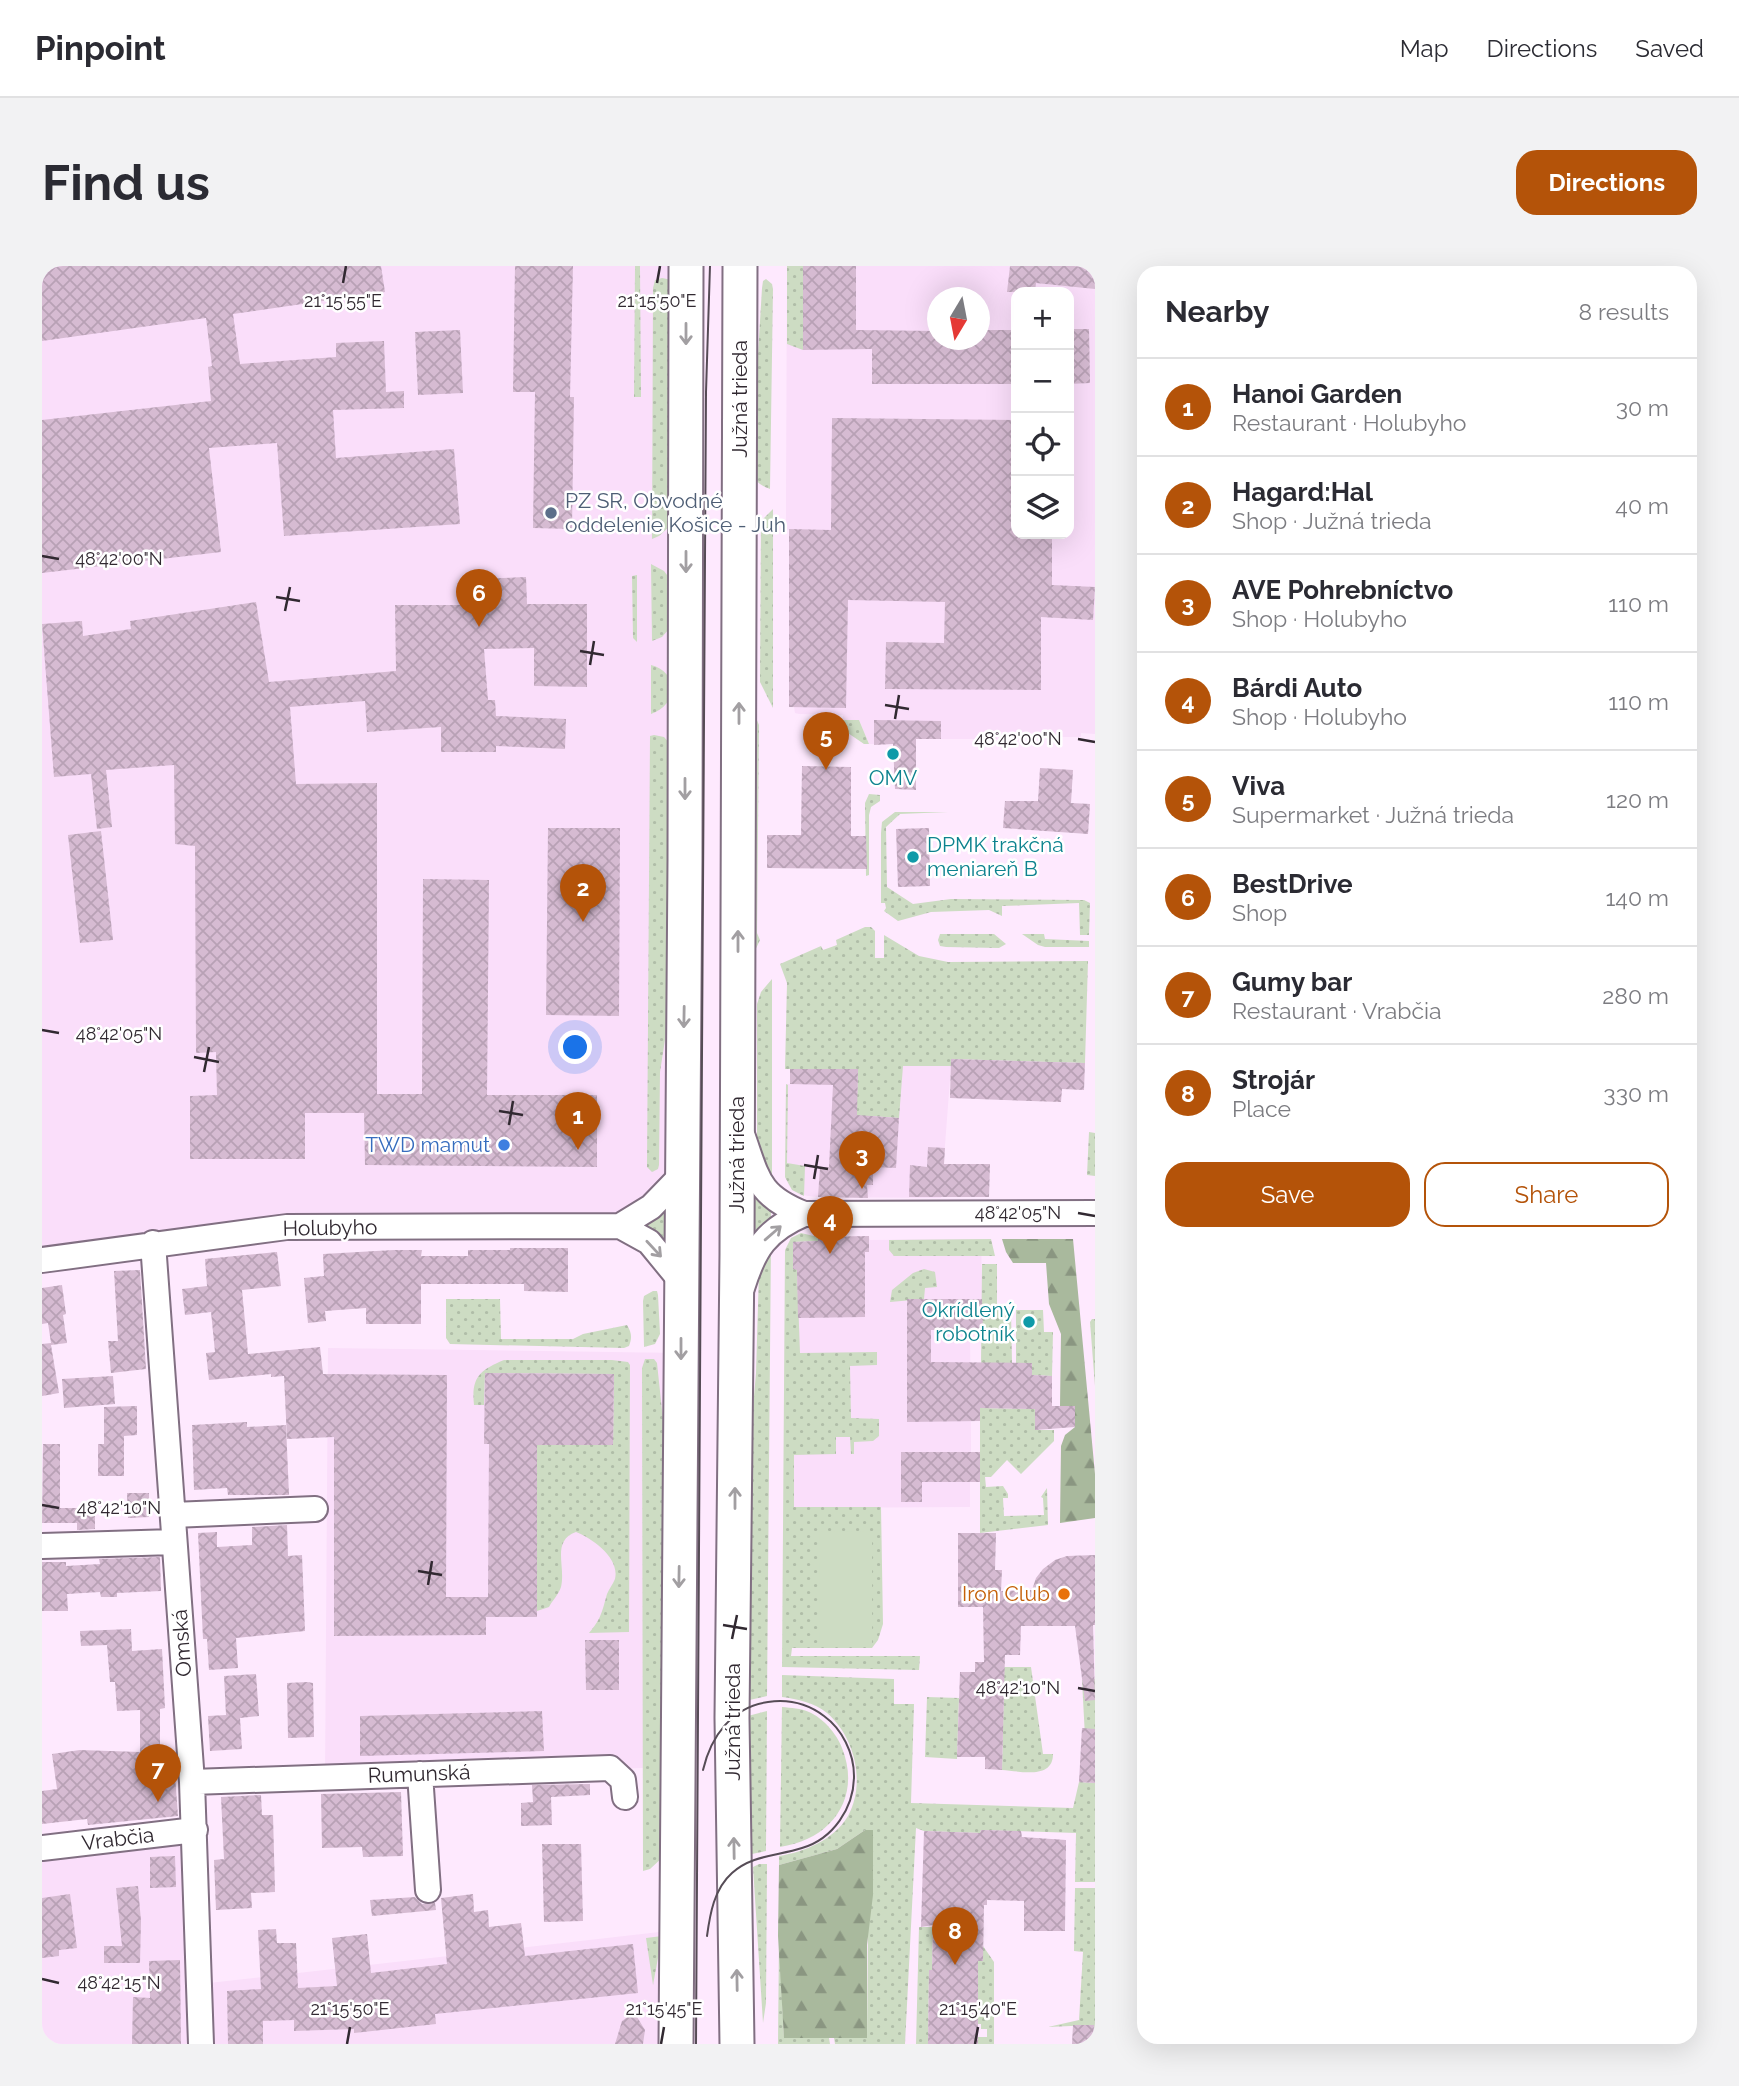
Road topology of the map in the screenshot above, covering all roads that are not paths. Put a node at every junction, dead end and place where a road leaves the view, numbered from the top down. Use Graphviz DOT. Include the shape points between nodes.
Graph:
graph roads {
  1 [pos="686,266"];
  2 [pos="740,266"];
  3 [pos="737,1118"];
  4 [pos="682,1175"];
  5 [pos="1095,1213"];
  6 [pos="804,1214"];
  7 [pos="620,1226"];
  8 [pos="153,1244"];
  9 [pos="42,1260"];
  10 [pos="681,1281"];
  11 [pos="736,1309"];
  12 [pos="315,1509"];
  13 [pos="173,1515"];
  14 [pos="174,1542"];
  15 [pos="42,1546"];
  16 [pos="420,1774"];
  17 [pos="192,1782"];
  18 [pos="625,1797"];
  19 [pos="195,1830"];
  20 [pos="42,1848"];
  21 [pos="428,1890"];
  22 [pos="201,2044"];
  23 [pos="676,2044"];
  24 [pos="737,2044"];
  1 -- 4 [label="street, one-way"];
  3 -- 2 [label="street, Južná trieda, one-way"];
  3 -- 6 [label="street" via="765,1191"];
  3 -- 11 [label="street, Južná trieda"];
  4 -- 7 [label="street" via="651,1207"];
  4 -- 10 [label="street"];
  5 -- 6 [label="street"];
  11 -- 6 [label="street, one-way" via="758,1248 785,1223"];
  7 -- 8 [label="street, Holubyho" via="298,1227"];
  7 -- 10 [label="street, one-way" via="649,1242"];
  8 -- 9 [label="street, Holubyho"];
  8 -- 13 [label="street, Omská"];
  10 -- 23 [label="street, one-way"];
  24 -- 11 [label="street, Južná trieda, one-way" via="732,1718"];
  12 -- 13 [label="street"];
  13 -- 14 [label="street, Omská"];
  14 -- 15 [label="street"];
  14 -- 17 [label="street, Omská"];
  16 -- 17 [label="street, Rumunská"];
  16 -- 18 [label="street, Rumunská" via="610,1768 623,1780"];
  16 -- 21 [label="street"];
  17 -- 19 [label="street, Omská"];
  19 -- 20 [label="street, Vrabčia"];
  19 -- 22 [label="street, Omská"];
}
